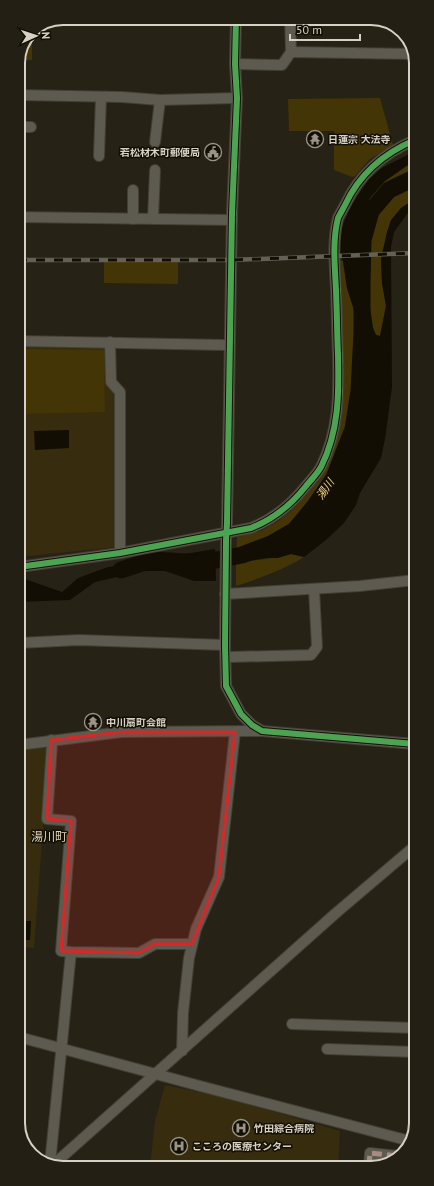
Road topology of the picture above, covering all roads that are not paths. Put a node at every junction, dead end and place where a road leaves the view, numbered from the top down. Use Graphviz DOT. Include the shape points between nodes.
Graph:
graph roads {
  1 [pos="236,25"];
  2 [pos="290,25"];
  3 [pos="291,52"];
  4 [pos="408,54"];
  5 [pos="235,64"];
  6 [pos="25,95"];
  7 [pos="101,97"];
  8 [pos="237,98"];
  9 [pos="160,100"];
  10 [pos="25,127"];
  11 [pos="31,127"];
  12 [pos="155,142"];
  13 [pos="409,143"];
  14 [pos="99,156"];
  15 [pos="155,170"];
  16 [pos="133,190"];
  17 [pos="25,217"];
  18 [pos="133,219"];
  19 [pos="153,219"];
  20 [pos="232,220"];
  21 [pos="25,340"];
  22 [pos="110,342"];
  23 [pos="225,345"];
  24 [pos="226,537"];
  25 [pos="120,553"];
  26 [pos="25,566"];
  27 [pos="409,580"];
  28 [pos="314,588"];
  29 [pos="225,592"];
  30 [pos="25,643"];
  31 [pos="225,645"];
  32 [pos="229,657"];
  33 [pos="241,714"];
  34 [pos="262,731"];
  35 [pos="232,732"];
  36 [pos="51,740"];
  37 [pos="409,743"];
  38 [pos="25,744"];
  39 [pos="409,851"];
  40 [pos="192,944"];
  41 [pos="71,952"];
  42 [pos="292,1024"];
  43 [pos="409,1028"];
  44 [pos="25,1038"];
  45 [pos="61,1048"];
  46 [pos="327,1049"];
  47 [pos="182,1051"];
  48 [pos="409,1052"];
  49 [pos="155,1073"];
  50 [pos="405,1140"];
  51 [pos="391,1155"];
  52 [pos="50,1159"];
  53 [pos="58,1161"];
  54 [pos="369,1161"];
  1 -- 5 [label="street"];
  2 -- 3 [label="street"];
  3 -- 4 [label="street"];
  3 -- 5 [label="street" via="282,65"];
  5 -- 8 [label="street"];
  6 -- 7 [label="street"];
  7 -- 9 [label="street"];
  7 -- 14 [label="street"];
  8 -- 9 [label="street"];
  8 -- 20 [label="street"];
  9 -- 12 [label="street"];
  10 -- 11 [label="street"];
  13 -- 24 [label="street" via="370,168 338,218 334,262 338,403 331,440 320,468 284,510 263,523"];
  15 -- 19 [label="street"];
  16 -- 18 [label="street"];
  17 -- 18 [label="street"];
  18 -- 19 [label="street"];
  19 -- 20 [label="street"];
  20 -- 24 [label="street"];
  21 -- 22 [label="street"];
  22 -- 23 [label="street"];
  22 -- 25 [label="street" via="111,382 120,392"];
  24 -- 25 [label="street"];
  24 -- 29 [label="street"];
  25 -- 26 [label="street"];
  27 -- 28 [label="street"];
  28 -- 29 [label="street"];
  28 -- 32 [label="street" via="317,647 311,655"];
  29 -- 31 [label="street"];
  30 -- 31 [label="street" via="79,640"];
  31 -- 33 [label="street" via="226,686"];
  33 -- 34 [label="street"];
  33 -- 35 [label="street"];
  34 -- 35 [label="street"];
  34 -- 37 [label="street"];
  35 -- 36 [label="street" via="122,732"];
  35 -- 40 [label="street" via="218,877"];
  36 -- 38 [label="street"];
  36 -- 41 [label="street" via="47,819 71,821 61,951"];
  39 -- 47 [label="street"];
  40 -- 41 [label="street" via="155,944 138,953"];
  40 -- 47 [label="street" via="187,976"];
  41 -- 45 [label="street"];
  42 -- 43 [label="street"];
  44 -- 45 [label="street"];
  45 -- 49 [label="street"];
  45 -- 52 [label="street"];
  46 -- 48 [label="street"];
  47 -- 49 [label="street"];
  49 -- 50 [label="street"];
  49 -- 53 [label="street"];
  51 -- 54 [label="street" via="370,1153"];
}
